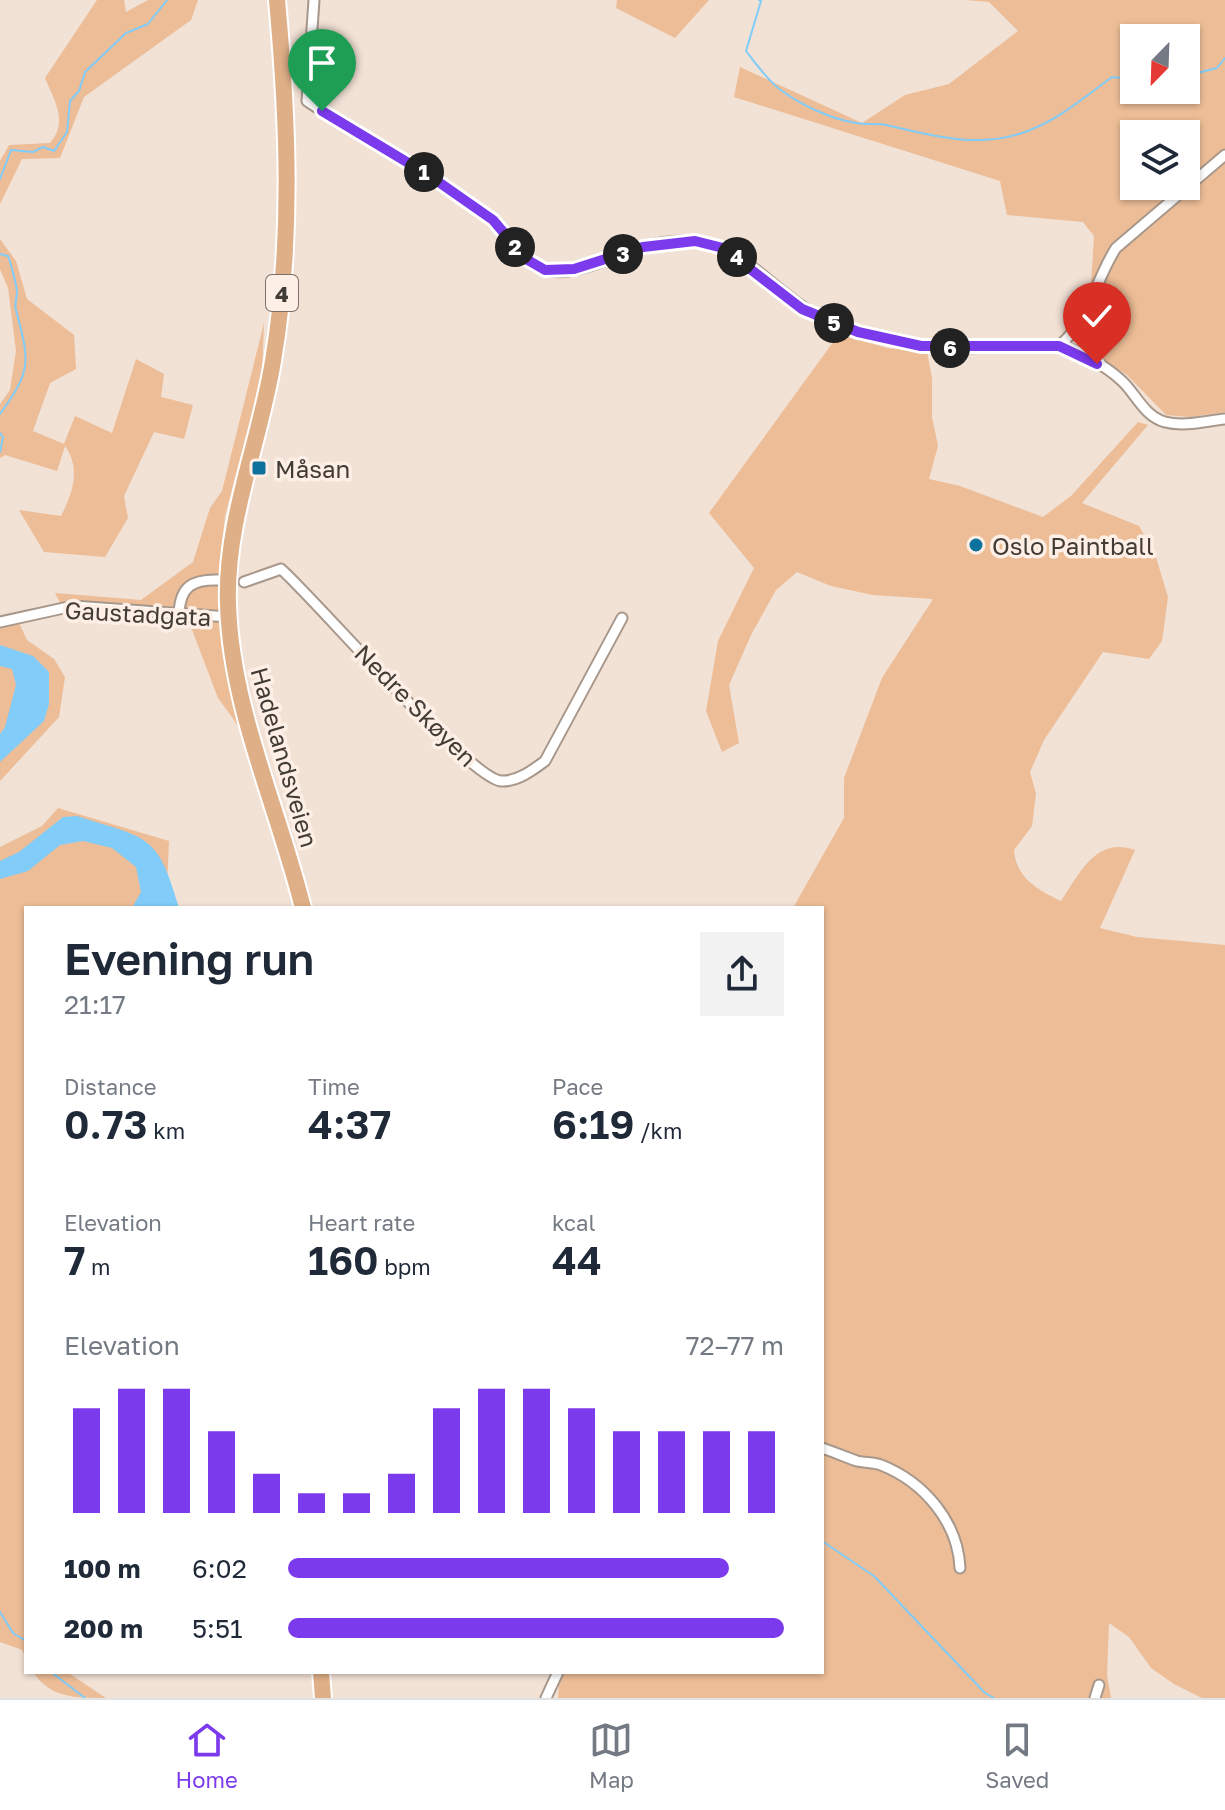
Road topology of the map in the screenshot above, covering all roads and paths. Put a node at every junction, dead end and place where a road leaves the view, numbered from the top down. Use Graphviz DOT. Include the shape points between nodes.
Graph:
graph roads {
  1 [pos="277,0"];
  2 [pos="314,0"];
  3 [pos="1225,155"];
  4 [pos="1059,346"];
  5 [pos="1225,419"];
  6 [pos="219,580"];
  7 [pos="244,582"];
  8 [pos="179,614"];
  9 [pos="229,617"];
  10 [pos="622,618"];
  11 [pos="0,622"];
  12 [pos="302,906"];
  13 [pos="824,1449"];
  14 [pos="960,1568"];
  15 [pos="557,1674"];
  16 [pos="1099,1685"];
  17 [pos="546,1698"];
  18 [pos="1095,1698"];
  1 -- 9 [label="highway, 4" via="286,133 284,268 270,380 231,550"];
  2 -- 4 [label="street" via="307,101 493,220 526,259 545,270 574,269 643,247 695,241 737,257 802,309 870,336 934,347"];
  3 -- 4 [label="street" via="1116,248 1087,315"];
  4 -- 5 [label="street" via="1122,380 1160,420 1176,424"];
  6 -- 8 [label="street" via="189,584"];
  7 -- 10 [label="street, Nedre Skøyen" via="281,569 427,721 487,777 502,781 530,773 545,761"];
  8 -- 9 [label="street, Gaustadgata"];
  8 -- 11 [label="street, Gaustadgata" via="73,606"];
  9 -- 12 [label="highway, Hadelandsveien / 4" via="241,699"];
  13 -- 14 [label="street" via="880,1465 922,1492 940,1508 952,1531"];
  15 -- 17 [label="street"];
  16 -- 18 [label="street"];
}
